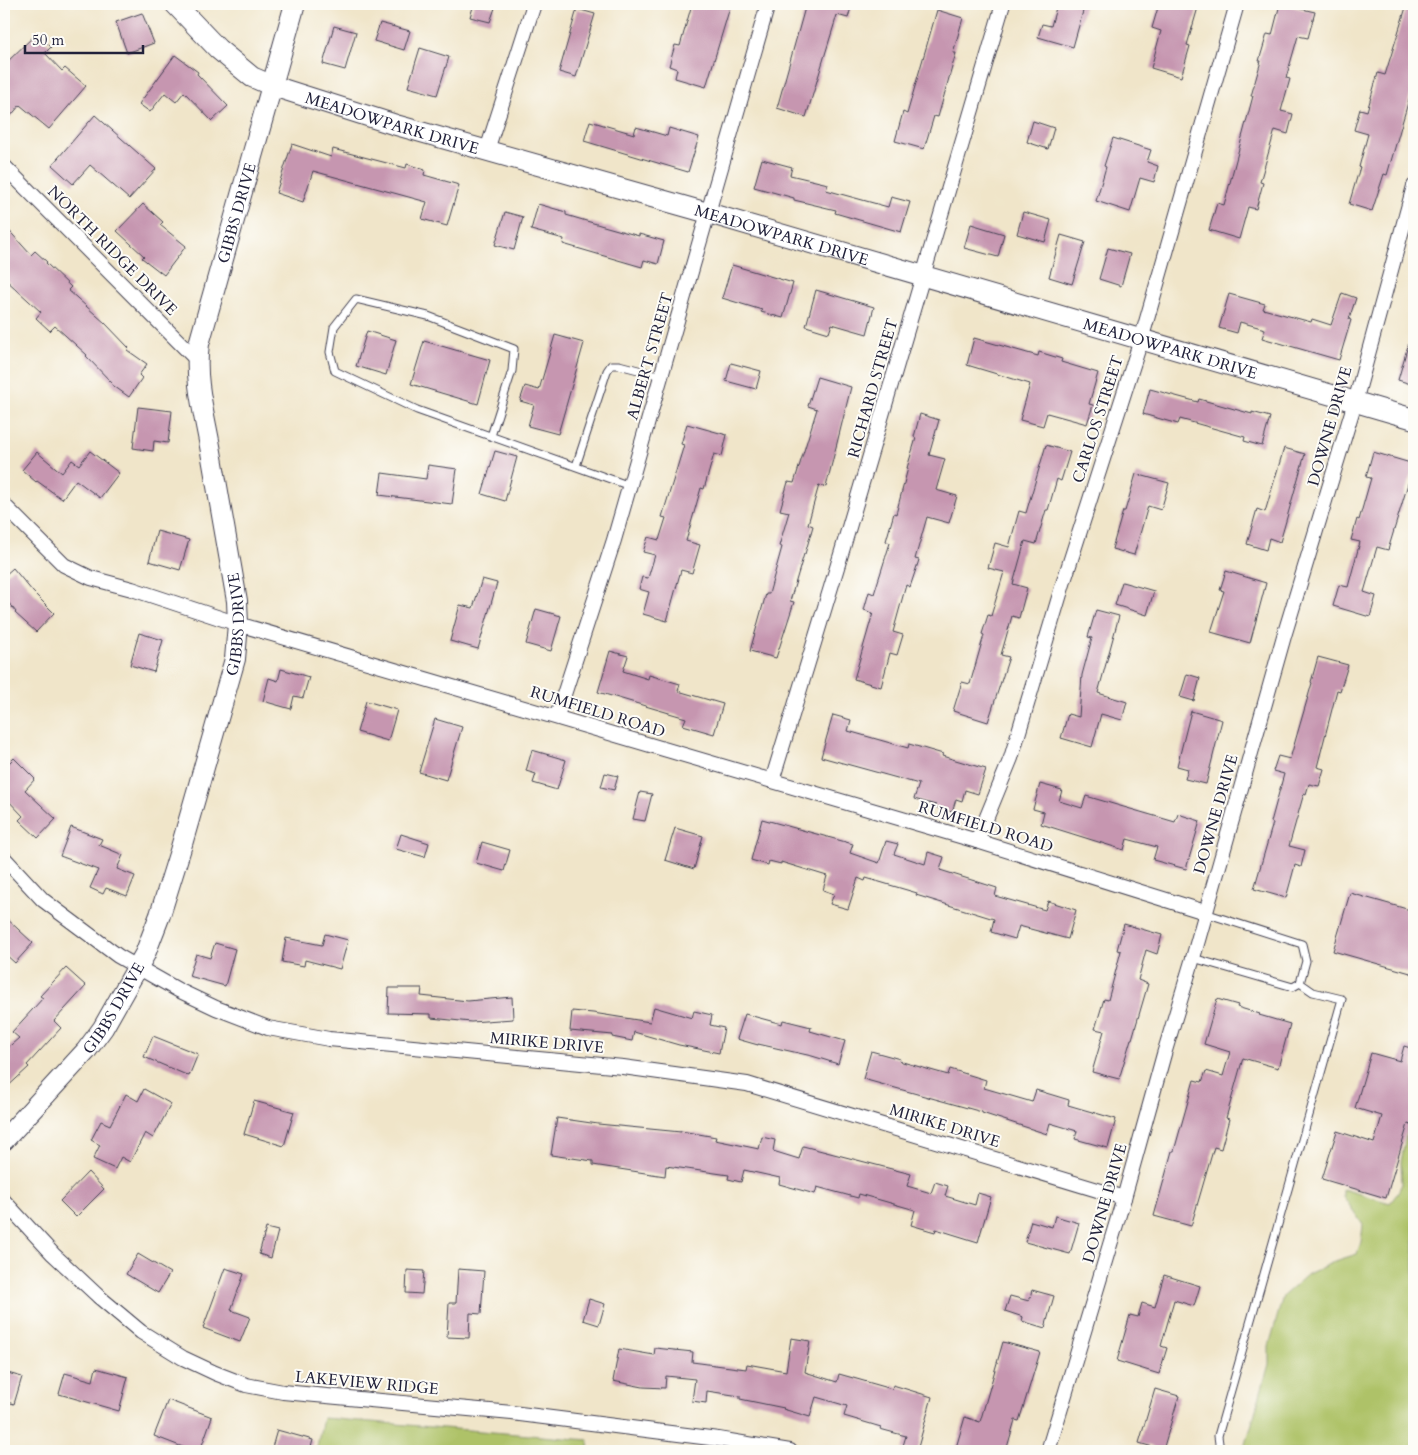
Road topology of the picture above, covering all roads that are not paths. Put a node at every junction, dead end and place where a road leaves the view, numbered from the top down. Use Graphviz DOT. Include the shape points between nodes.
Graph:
graph roads {
  1 [pos="175,4"];
  2 [pos="295,4"];
  3 [pos="534,4"];
  4 [pos="768,4"];
  5 [pos="1004,4"];
  6 [pos="1237,4"];
  7 [pos="273,86"];
  8 [pos="487,150"];
  9 [pos="4,166"];
  10 [pos="1414,186"];
  11 [pos="708,213"];
  12 [pos="923,276"];
  13 [pos="1141,340"];
  14 [pos="197,360"];
  15 [pos="662,376"];
  16 [pos="1355,402"];
  17 [pos="1414,420"];
  18 [pos="491,436"];
  19 [pos="576,466"];
  20 [pos="630,486"];
  21 [pos="4,505"];
  22 [pos="238,624"];
  23 [pos="556,716"];
  24 [pos="772,781"];
  25 [pos="977,841"];
  26 [pos="4,858"];
  27 [pos="1205,912"];
  28 [pos="1193,958"];
  29 [pos="138,967"];
  30 [pos="1300,983"];
  31 [pos="4,1140"];
  32 [pos="1124,1198"];
  33 [pos="4,1201"];
  34 [pos="790,1451"];
  35 [pos="1048,1451"];
  36 [pos="1220,1451"];
  1 -- 7 [label="street, MEADOWPARK DRIVE" via="218,49 252,77"];
  2 -- 7 [label="street, GIBBS DRIVE"];
  3 -- 8 [label="street"];
  4 -- 11 [label="street, ALBERT STREET"];
  5 -- 12 [label="street, RICHARD STREET"];
  6 -- 13 [label="street, CARLOS STREET"];
  7 -- 8 [label="street, MEADOWPARK DRIVE"];
  7 -- 14 [label="street, GIBBS DRIVE"];
  8 -- 11 [label="street, MEADOWPARK DRIVE"];
  9 -- 14 [label="street, NORTH RIDGE DRIVE"];
  10 -- 16 [label="street, DOWNE DRIVE"];
  11 -- 12 [label="street, MEADOWPARK DRIVE"];
  11 -- 15 [label="street, ALBERT STREET"];
  12 -- 13 [label="street, MEADOWPARK DRIVE"];
  12 -- 24 [label="street, RICHARD STREET"];
  13 -- 16 [label="street, MEADOWPARK DRIVE"];
  13 -- 25 [label="street, CARLOS STREET" via="1011,758"];
  14 -- 22 [label="street, GIBBS DRIVE" via="237,601"];
  15 -- 19 [label="lane" via="612,365 607,371"];
  15 -- 20 [label="street, ALBERT STREET"];
  16 -- 17 [label="street, MEADOWPARK DRIVE"];
  16 -- 27 [label="street, DOWNE DRIVE"];
  18 -- 18 [label="lane" via="417,410 336,371 330,352 334,327 356,299 428,316 514,349 512,371"];
  18 -- 19 [label="lane"];
  19 -- 20 [label="lane"];
  20 -- 23 [label="street, ALBERT STREET"];
  21 -- 22 [label="street, RUMFIELD ROAD" via="64,565 91,578"];
  22 -- 23 [label="street, RUMFIELD ROAD"];
  22 -- 29 [label="street, GIBBS DRIVE" via="235,659 225,699 160,915"];
  23 -- 24 [label="street, RUMFIELD ROAD"];
  24 -- 25 [label="street, RUMFIELD ROAD"];
  25 -- 27 [label="street, RUMFIELD ROAD"];
  26 -- 29 [label="street, MIRIKE DRIVE" via="43,900 118,956"];
  27 -- 28 [label="street, DOWNE DRIVE"];
  27 -- 30 [label="lane" via="1302,944 1306,961"];
  28 -- 30 [label="lane" via="1293,986"];
  28 -- 32 [label="street, DOWNE DRIVE"];
  29 -- 31 [label="street, GIBBS DRIVE" via="86,1051"];
  29 -- 32 [label="street, MIRIKE DRIVE" via="216,1008 268,1028 329,1040 623,1067 747,1084"];
  30 -- 36 [label="lane" via="1313,992 1342,999 1218,1436"];
  32 -- 35 [label="street, DOWNE DRIVE"];
  33 -- 34 [label="street, LAKEVIEW RIDGE" via="52,1254 141,1332 183,1358 246,1385 283,1392 512,1413"];
}
